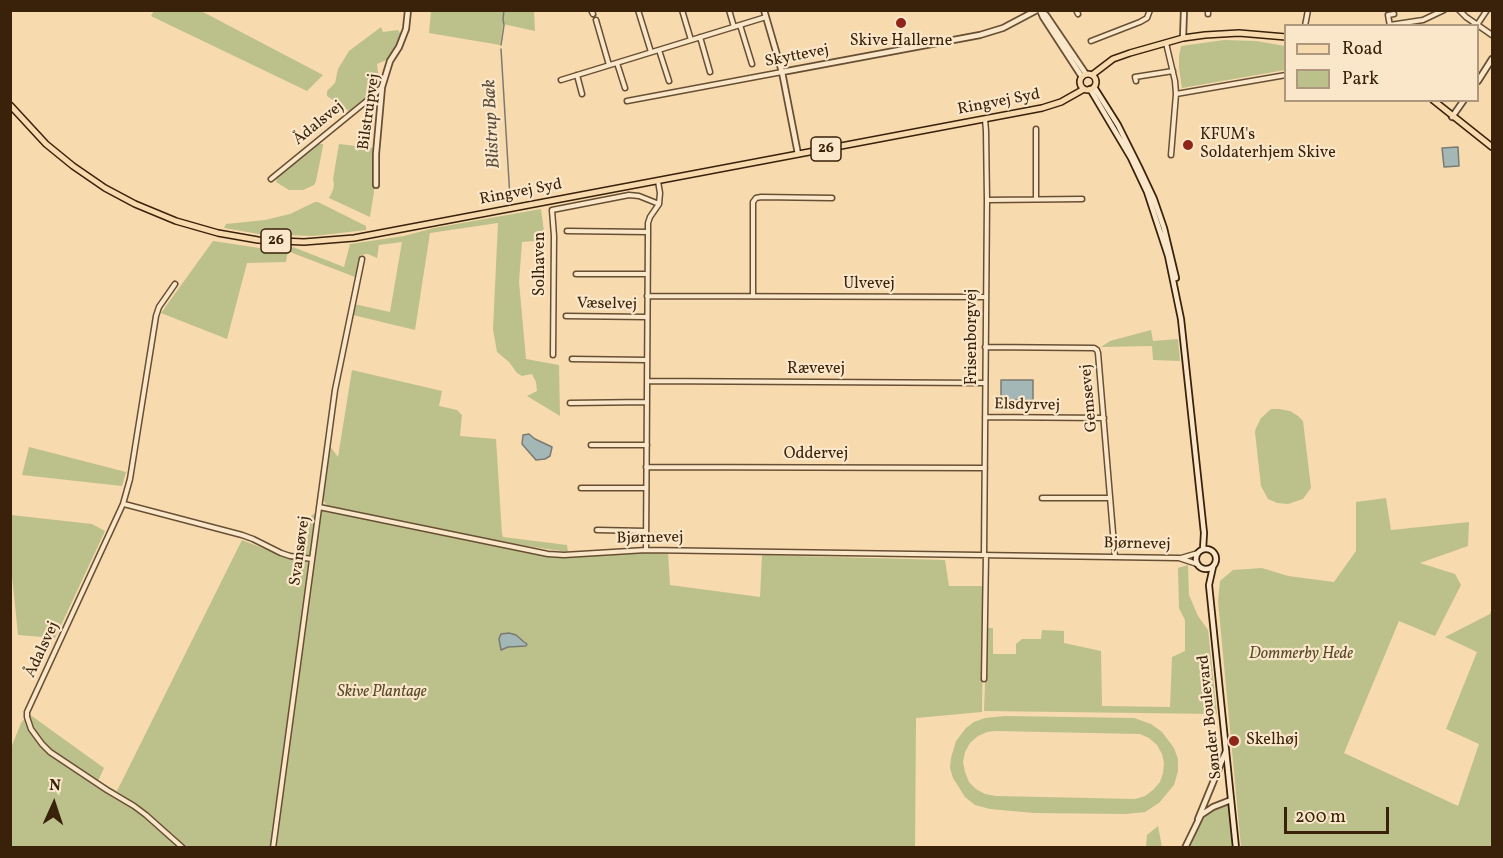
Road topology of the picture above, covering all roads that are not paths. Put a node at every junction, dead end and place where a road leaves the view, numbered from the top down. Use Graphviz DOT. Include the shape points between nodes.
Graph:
graph roads {
  1 [pos="408,10"];
  2 [pos="638,10"];
  3 [pos="682,10"];
  4 [pos="729,10"];
  5 [pos="764,10"];
  6 [pos="1039,10"];
  7 [pos="1150,10"];
  8 [pos="1184,10"];
  9 [pos="1444,10"];
  10 [pos="1459,10"];
  11 [pos="1487,10"];
  12 [pos="1394,14"];
  13 [pos="766,17"];
  14 [pos="596,20"];
  15 [pos="1390,24"];
  16 [pos="1397,24"];
  17 [pos="1474,24"];
  18 [pos="740,25"];
  19 [pos="1479,26"];
  20 [pos="734,27"];
  21 [pos="700,37"];
  22 [pos="1284,37"];
  23 [pos="1183,38"];
  24 [pos="691,40"];
  25 [pos="1091,41"];
  26 [pos="1166,42"];
  27 [pos="659,50"];
  28 [pos="651,52"];
  29 [pos="1492,59"];
  30 [pos="617,63"];
  31 [pos="752,64"];
  32 [pos="609,65"];
  33 [pos="1173,71"];
  34 [pos="710,72"];
  35 [pos="782,72"];
  36 [pos="577,75"];
  37 [pos="1284,75"];
  38 [pos="1089,76"];
  39 [pos="1479,79"];
  40 [pos="561,80"];
  41 [pos="669,81"];
  42 [pos="1136,81"];
  43 [pos="382,87"];
  44 [pos="1087,87"];
  45 [pos="625,88"];
  46 [pos="582,94"];
  47 [pos="1176,94"];
  48 [pos="627,101"];
  49 [pos="1435,102"];
  50 [pos="1463,102"];
  51 [pos="10,105"];
  52 [pos="1452,117"];
  53 [pos="985,119"];
  54 [pos="1036,129"];
  55 [pos="1492,147"];
  56 [pos="798,154"];
  57 [pos="1171,155"];
  58 [pos="271,179"];
  59 [pos="658,181"];
  60 [pos="376,184"];
  61 [pos="832,198"];
  62 [pos="1036,199"];
  63 [pos="1082,199"];
  64 [pos="987,200"];
  65 [pos="659,204"];
  66 [pos="567,231"];
  67 [pos="648,232"];
  68 [pos="362,259"];
  69 [pos="576,274"];
  70 [pos="647,274"];
  71 [pos="175,284"];
  72 [pos="647,296"];
  73 [pos="753,296"];
  74 [pos="986,297"];
  75 [pos="566,316"];
  76 [pos="647,317"];
  77 [pos="985,347"];
  78 [pos="553,355"];
  79 [pos="572,359"];
  80 [pos="647,360"];
  81 [pos="647,381"];
  82 [pos="985,383"];
  83 [pos="647,402"];
  84 [pos="570,403"];
  85 [pos="985,417"];
  86 [pos="1104,418"];
  87 [pos="591,445"];
  88 [pos="646,445"];
  89 [pos="646,467"];
  90 [pos="985,468"];
  91 [pos="581,488"];
  92 [pos="646,488"];
  93 [pos="1042,498"];
  94 [pos="1110,498"];
  95 [pos="123,504"];
  96 [pos="319,507"];
  97 [pos="597,530"];
  98 [pos="646,531"];
  99 [pos="1204,533"];
  100 [pos="646,549"];
  101 [pos="1203,549"];
  102 [pos="1209,549"];
  103 [pos="1198,553"];
  104 [pos="985,555"];
  105 [pos="1115,557"];
  106 [pos="1179,558"];
  107 [pos="312,559"];
  108 [pos="1197,564"];
  109 [pos="1213,567"];
  110 [pos="1202,568"];
  111 [pos="1209,585"];
  112 [pos="984,679"];
  113 [pos="1226,751"];
  114 [pos="1231,800"];
  115 [pos="1198,819"];
  116 [pos="183,848"];
  117 [pos="273,848"];
  118 [pos="1185,848"];
  119 [pos="1236,848"];
  1 -- 43 [label="street, Bilstrupvej" via="406,29"];
  2 -- 28 [label="street"];
  3 -- 24 [label="street"];
  4 -- 20 [label="street"];
  5 -- 13 [label="street"];
  6 -- 35 [label="street, Skyttevej" via="980,35"];
  6 -- 38 [label="street"];
  7 -- 25 [label="street" via="1140,22"];
  8 -- 23 [label="street"];
  9 -- 16 [label="street" via="1423,20"];
  10 -- 17 [label="street"];
  11 -- 19 [label="street"];
  12 -- 15 [label="street" via="1389,15"];
  13 -- 18 [label="street"];
  13 -- 35 [label="street"];
  14 -- 32 [label="street"];
  18 -- 20 [label="street"];
  18 -- 31 [label="street"];
  20 -- 21 [label="street"];
  21 -- 24 [label="street"];
  21 -- 34 [label="street"];
  22 -- 23 [label="main road" via="1239,33"];
  23 -- 26 [label="main road"];
  24 -- 27 [label="street"];
  26 -- 33 [label="street"];
  26 -- 38 [label="main road" via="1117,58"];
  27 -- 28 [label="street"];
  27 -- 41 [label="street"];
  28 -- 30 [label="street"];
  29 -- 39 [label="street"];
  30 -- 32 [label="street"];
  30 -- 45 [label="street"];
  32 -- 36 [label="street"];
  33 -- 42 [label="street" via="1136,77"];
  33 -- 47 [label="street"];
  35 -- 48 [label="street, Skyttevej"];
  35 -- 56 [label="street"];
  36 -- 40 [label="street"];
  36 -- 46 [label="street"];
  37 -- 47 [label="street"];
  38 -- 44 [label="main road"];
  38 -- 44 [label="main road" via="1096,83"];
  43 -- 58 [label="street, Ådalsvej"];
  43 -- 60 [label="street, Bilstrupvej"];
  44 -- 53 [label="main road, Ringvej Syd / 26" via="1042,108"];
  44 -- 99 [label="street" via="1126,148 1147,192 1168,256 1178,302"];
  47 -- 57 [label="street"];
  49 -- 52 [label="main road"];
  50 -- 52 [label="street"];
  51 -- 59 [label="main road, Ringvej Syd / 26" via="46,144 105,188 176,221 258,240 354,238"];
  52 -- 55 [label="main road"];
  53 -- 56 [label="main road, Ringvej Syd / 26"];
  53 -- 64 [label="street, Frisenborgvej"];
  54 -- 62 [label="street"];
  56 -- 59 [label="main road, Ringvej Syd / 26"];
  59 -- 65 [label="street, Væselvej"];
  61 -- 73 [label="street" via="756,198"];
  62 -- 63 [label="street"];
  62 -- 64 [label="street"];
  64 -- 74 [label="street, Frisenborgvej"];
  65 -- 67 [label="street, Væselvej" via="650,217"];
  65 -- 78 [label="street, Solhaven" via="629,195 552,210"];
  66 -- 67 [label="street"];
  67 -- 70 [label="street, Væselvej"];
  68 -- 96 [label="street, Svansøvej" via="338,373"];
  69 -- 70 [label="street, Væselvej"];
  70 -- 72 [label="street, Væselvej"];
  71 -- 95 [label="street, Ådalsvej" via="156,316"];
  72 -- 73 [label="street, Ulvevej"];
  72 -- 76 [label="street, Væselvej"];
  73 -- 74 [label="street, Ulvevej"];
  74 -- 77 [label="street, Frisenborgvej"];
  75 -- 76 [label="street, Væselvej"];
  76 -- 80 [label="street, Væselvej"];
  77 -- 82 [label="street, Frisenborgvej"];
  77 -- 86 [label="street, Gemsevej" via="1094,348 1098,353"];
  79 -- 80 [label="street"];
  80 -- 81 [label="street, Væselvej"];
  81 -- 82 [label="street, Rævevej"];
  81 -- 83 [label="street, Væselvej"];
  82 -- 85 [label="street, Frisenborgvej"];
  83 -- 84 [label="street"];
  83 -- 88 [label="street, Væselvej"];
  85 -- 86 [label="street, Elsdyrvej"];
  85 -- 90 [label="street, Frisenborgvej"];
  86 -- 94 [label="street, Gemsevej"];
  87 -- 88 [label="street"];
  88 -- 89 [label="street, Væselvej"];
  89 -- 90 [label="street, Oddervej"];
  89 -- 92 [label="street, Væselvej"];
  90 -- 104 [label="street, Frisenborgvej"];
  91 -- 92 [label="street"];
  92 -- 98 [label="street, Væselvej"];
  93 -- 94 [label="street"];
  94 -- 105 [label="street, Gemsevej"];
  95 -- 107 [label="street" via="242,535 281,553"];
  95 -- 116 [label="street, Ådalsvej" via="27,717 50,752 134,806"];
  96 -- 100 [label="street, Bjørnevej" via="548,554"];
  96 -- 107 [label="street, Svansøvej"];
  97 -- 98 [label="street"];
  98 -- 100 [label="street, Væselvej"];
  99 -- 101 [label="street"];
  99 -- 102 [label="street"];
  100 -- 104 [label="street, Bjørnevej"];
  101 -- 102 [label="street"];
  101 -- 103 [label="street"];
  102 -- 109 [label="street" via="1216,556"];
  103 -- 106 [label="street, Bjørnevej"];
  103 -- 108 [label="street"];
  104 -- 105 [label="street, Bjørnevej"];
  104 -- 112 [label="street"];
  105 -- 106 [label="street, Bjørnevej"];
  106 -- 108 [label="street, Bjørnevej"];
  107 -- 117 [label="street, Svansøvej"];
  108 -- 110 [label="street"];
  109 -- 110 [label="street"];
  109 -- 111 [label="street, Sønder Boulevard"];
  110 -- 111 [label="street, Sønder Boulevard"];
  111 -- 113 [label="street, Sønder Boulevard"];
  113 -- 114 [label="street, Sønder Boulevard"];
  113 -- 115 [label="street"];
  114 -- 115 [label="street"];
  114 -- 119 [label="street, Sønder Boulevard"];
  115 -- 118 [label="street"];
}
